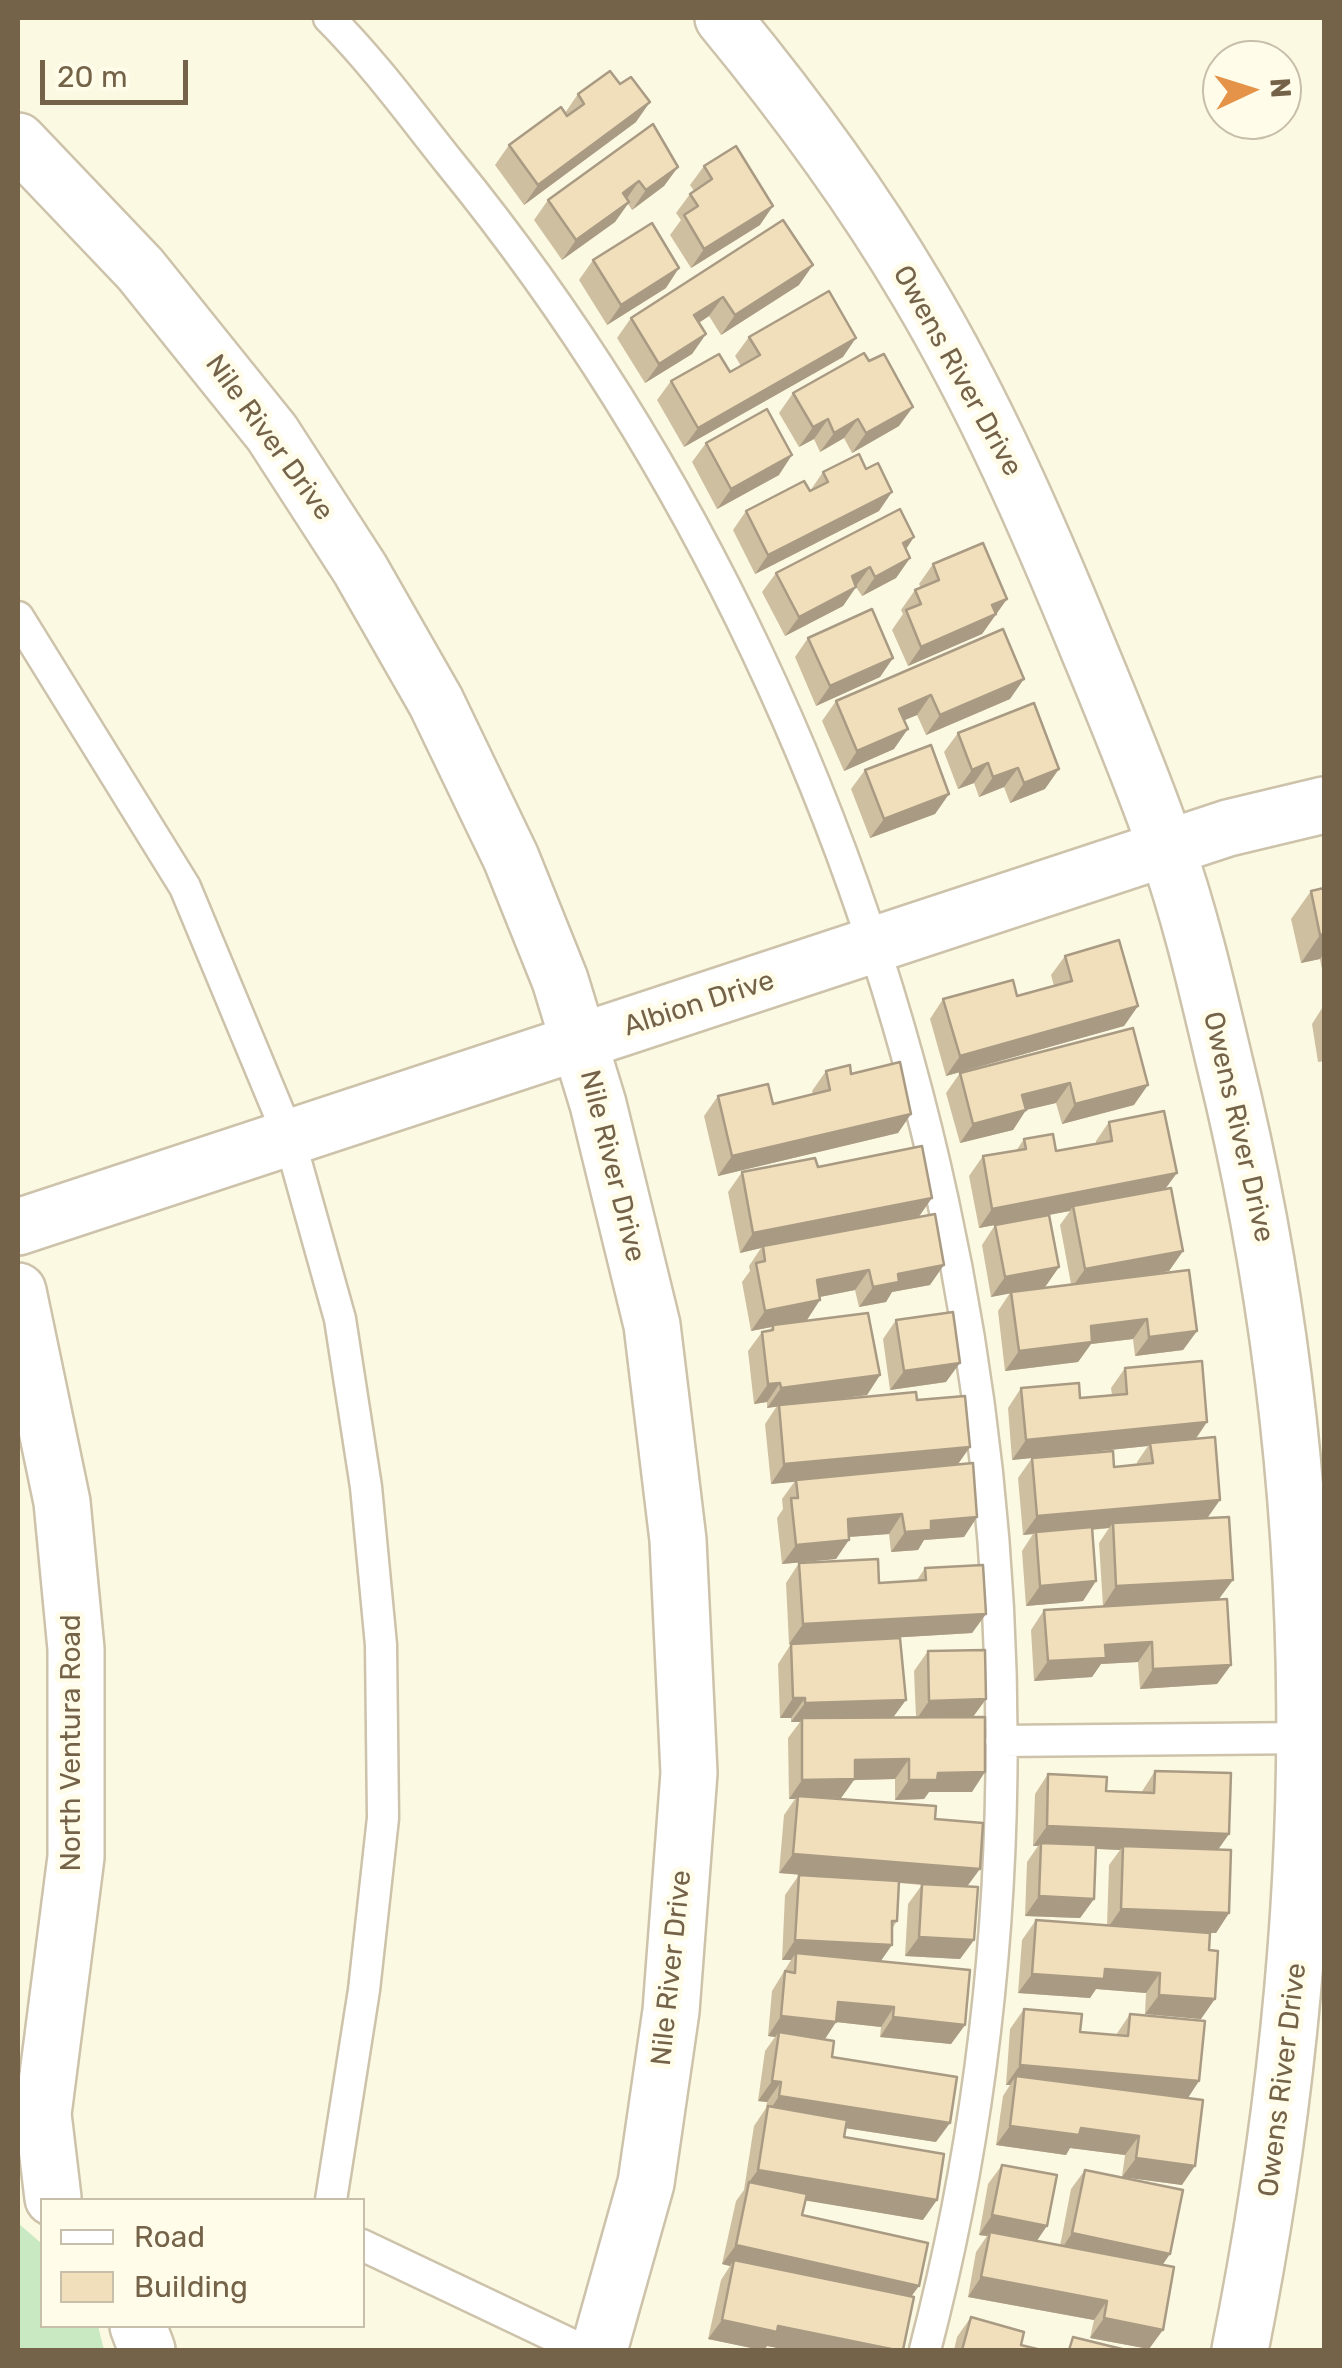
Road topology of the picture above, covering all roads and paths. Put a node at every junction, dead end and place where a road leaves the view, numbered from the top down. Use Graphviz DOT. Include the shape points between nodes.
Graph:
graph roads {
  1 [pos="330,18"];
  2 [pos="723,18"];
  3 [pos="18,141"];
  4 [pos="18,618"];
  5 [pos="1324,805"];
  6 [pos="1167,848"];
  7 [pos="875,945"];
  8 [pos="580,1043"];
  9 [pos="290,1136"];
  10 [pos="18,1228"];
  11 [pos="18,1291"];
  12 [pos="1308,1738"];
  13 [pos="1001,1741"];
  14 [pos="42,2192"];
  15 [pos="331,2198"];
  16 [pos="365,2246"];
  17 [pos="584,2350"];
  18 [pos="600,2350"];
  19 [pos="925,2350"];
  20 [pos="1240,2350"];
  1 -- 7 [label="lane" via="504,228 620,397 708,552 784,710"];
  2 -- 6 [label="street, Owens River Drive" via="778,84 917,290 1025,496"];
  3 -- 8 [label="street, Nile River Drive" via="140,268 272,433 360,568 436,702 511,858"];
  4 -- 9 [label="lane" via="185,887"];
  5 -- 6 [label="street, Albion Drive"];
  6 -- 7 [label="street, Albion Drive"];
  6 -- 12 [label="street, Owens River Drive" via="1254,1178 1283,1348 1303,1580"];
  7 -- 8 [label="street, Albion Drive"];
  7 -- 13 [label="lane" via="936,1170 974,1370 997,1605"];
  8 -- 9 [label="street, Albion Drive"];
  8 -- 18 [label="street, Nile River Drive" via="652,1325 678,1540 689,1773 671,2012 646,2182"];
  9 -- 10 [label="street, Albion Drive"];
  9 -- 15 [label="lane" via="340,1319 382,1645 383,1818"];
  11 -- 14 [label="street, North Ventura Road" via="62,1502 76,1649 76,1856 42,2114"];
  12 -- 13 [label="lane"];
  12 -- 20 [label="street, Owens River Drive" via="1298,1970 1270,2204"];
  13 -- 19 [label="lane" via="994,1948 969,2138"];
  16 -- 17 [label="lane"];
}
